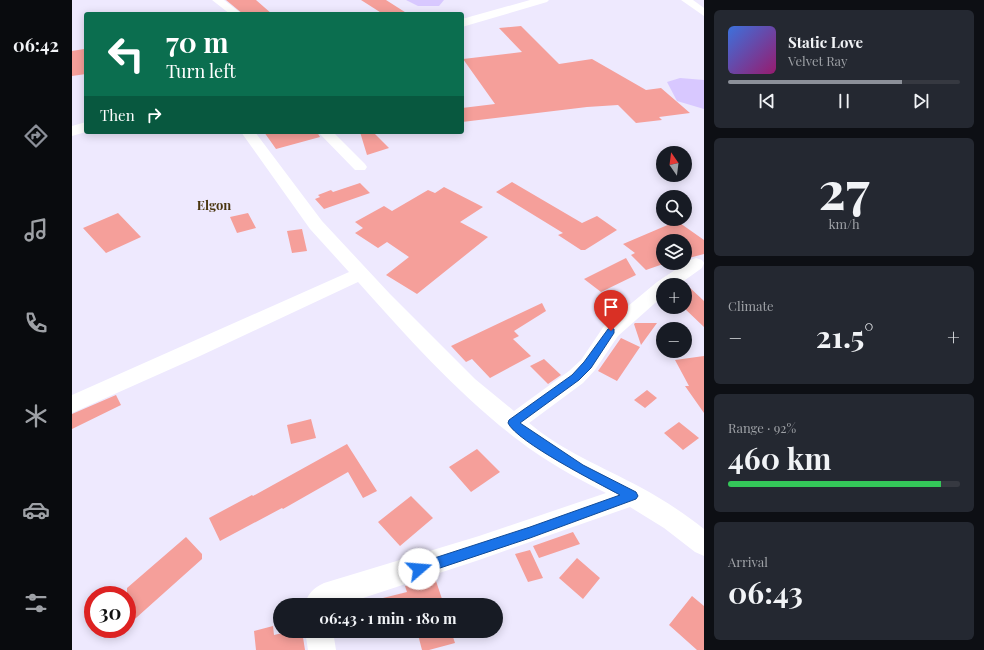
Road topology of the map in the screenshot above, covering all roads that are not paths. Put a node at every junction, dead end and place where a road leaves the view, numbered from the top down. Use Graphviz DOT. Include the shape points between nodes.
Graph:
graph roads {
  1 [pos="217,0"];
  2 [pos="543,0"];
  3 [pos="686,0"];
  4 [pos="234,12"];
  5 [pos="704,13"];
  6 [pos="464,21"];
  7 [pos="84,128"];
  8 [pos="72,131"];
  9 [pos="249,134"];
  10 [pos="327,134"];
  11 [pos="360,167"];
  12 [pos="696,264"];
  13 [pos="361,274"];
  14 [pos="676,278"];
  15 [pos="656,293"];
  16 [pos="72,404"];
  17 [pos="513,423"];
  18 [pos="632,496"];
  19 [pos="704,544"];
  20 [pos="322,598"];
  21 [pos="320,638"];
  22 [pos="322,650"];
  1 -- 4 [label="street"];
  2 -- 6 [label="main road"];
  3 -- 5 [label="street"];
  7 -- 8 [label="main road"];
  9 -- 13 [label="street" via="316,225"];
  10 -- 11 [label="street"];
  12 -- 14 [label="street"];
  13 -- 16 [label="street"];
  13 -- 17 [label="street" via="468,385"];
  15 -- 17 [label="street" via="611,331 588,365 576,377"];
  17 -- 18 [label="street" via="579,468"];
  18 -- 19 [label="street" via="673,520"];
  18 -- 20 [label="street" via="419,569"];
  21 -- 22 [label="street"];
}
